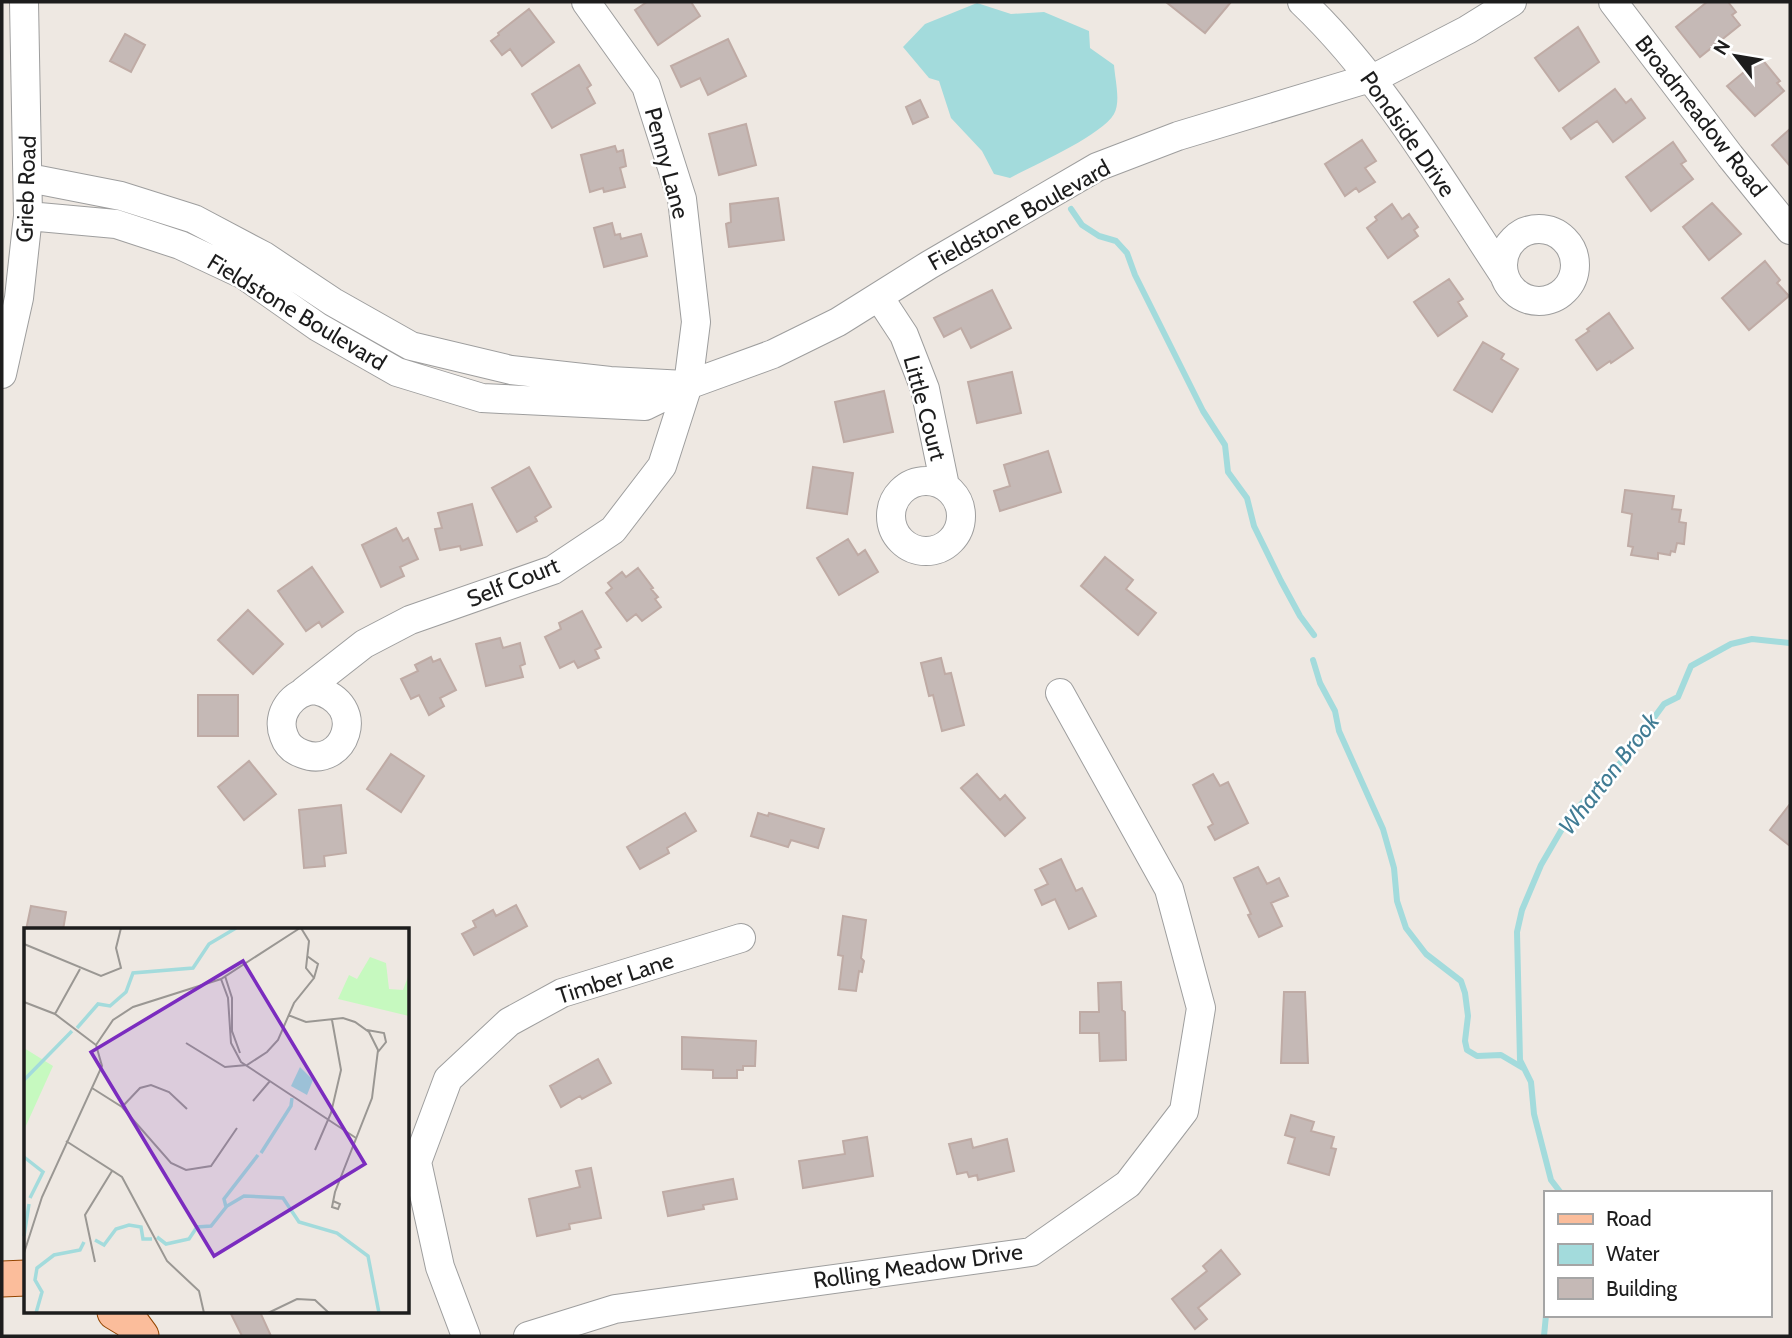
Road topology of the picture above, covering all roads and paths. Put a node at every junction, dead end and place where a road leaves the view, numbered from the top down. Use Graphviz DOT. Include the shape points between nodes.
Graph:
graph roads {
  1 [pos="24,2"];
  2 [pos="586,2"];
  3 [pos="1302,2"];
  4 [pos="1512,2"];
  5 [pos="1613,2"];
  6 [pos="1371,78"];
  7 [pos="29,178"];
  8 [pos="28,216"];
  9 [pos="1790,230"];
  10 [pos="1504,275"];
  11 [pos="879,296"];
  12 [pos="2,374"];
  13 [pos="688,385"];
  14 [pos="945,486"];
  15 [pos="304,691"];
  16 [pos="1060,693"];
  17 [pos="741,938"];
  18 [pos="24,1278"];
  19 [pos="2,1279"];
  20 [pos="118,1314"];
  21 [pos="141,1336"];
  22 [pos="466,1336"];
  23 [pos="528,1336"];
  1 -- 7 [label="street, Grieb Road"];
  2 -- 13 [label="street, Penny Lane" via="646,86 682,199 696,322"];
  3 -- 6 [label="street, Pondside Drive"];
  4 -- 6 [label="street, Fieldstone Boulevard"];
  5 -- 9 [label="street, Broadmeadow Road"];
  6 -- 10 [label="street, Pondside Drive"];
  6 -- 11 [label="street, Fieldstone Boulevard" via="1178,136 1097,167"];
  7 -- 8 [label="street, Grieb Road"];
  7 -- 13 [label="street, Fieldstone Boulevard" via="121,196 194,219 411,346 512,370"];
  8 -- 12 [label="street, Grieb Road" via="19,299"];
  8 -- 13 [label="street, Fieldstone Boulevard" via="116,224 180,245 244,275 318,327 397,372 482,398 646,406"];
  11 -- 13 [label="street, Fieldstone Boulevard" via="773,354"];
  11 -- 14 [label="street, Little Court" via="904,335 925,389"];
  13 -- 15 [label="street, Self Court" via="662,466 613,530 553,570 410,620 364,643"];
  16 -- 23 [label="street, Rolling Meadow Drive" via="1169,889 1201,1008 1184,1111 1128,1184 1031,1252 615,1309"];
  17 -- 22 [label="street, Timber Lane" via="562,993 509,1022 448,1079 417,1163 440,1267"];
  18 -- 19 [label="main road"];
  20 -- 21 [label="main road"];
}
